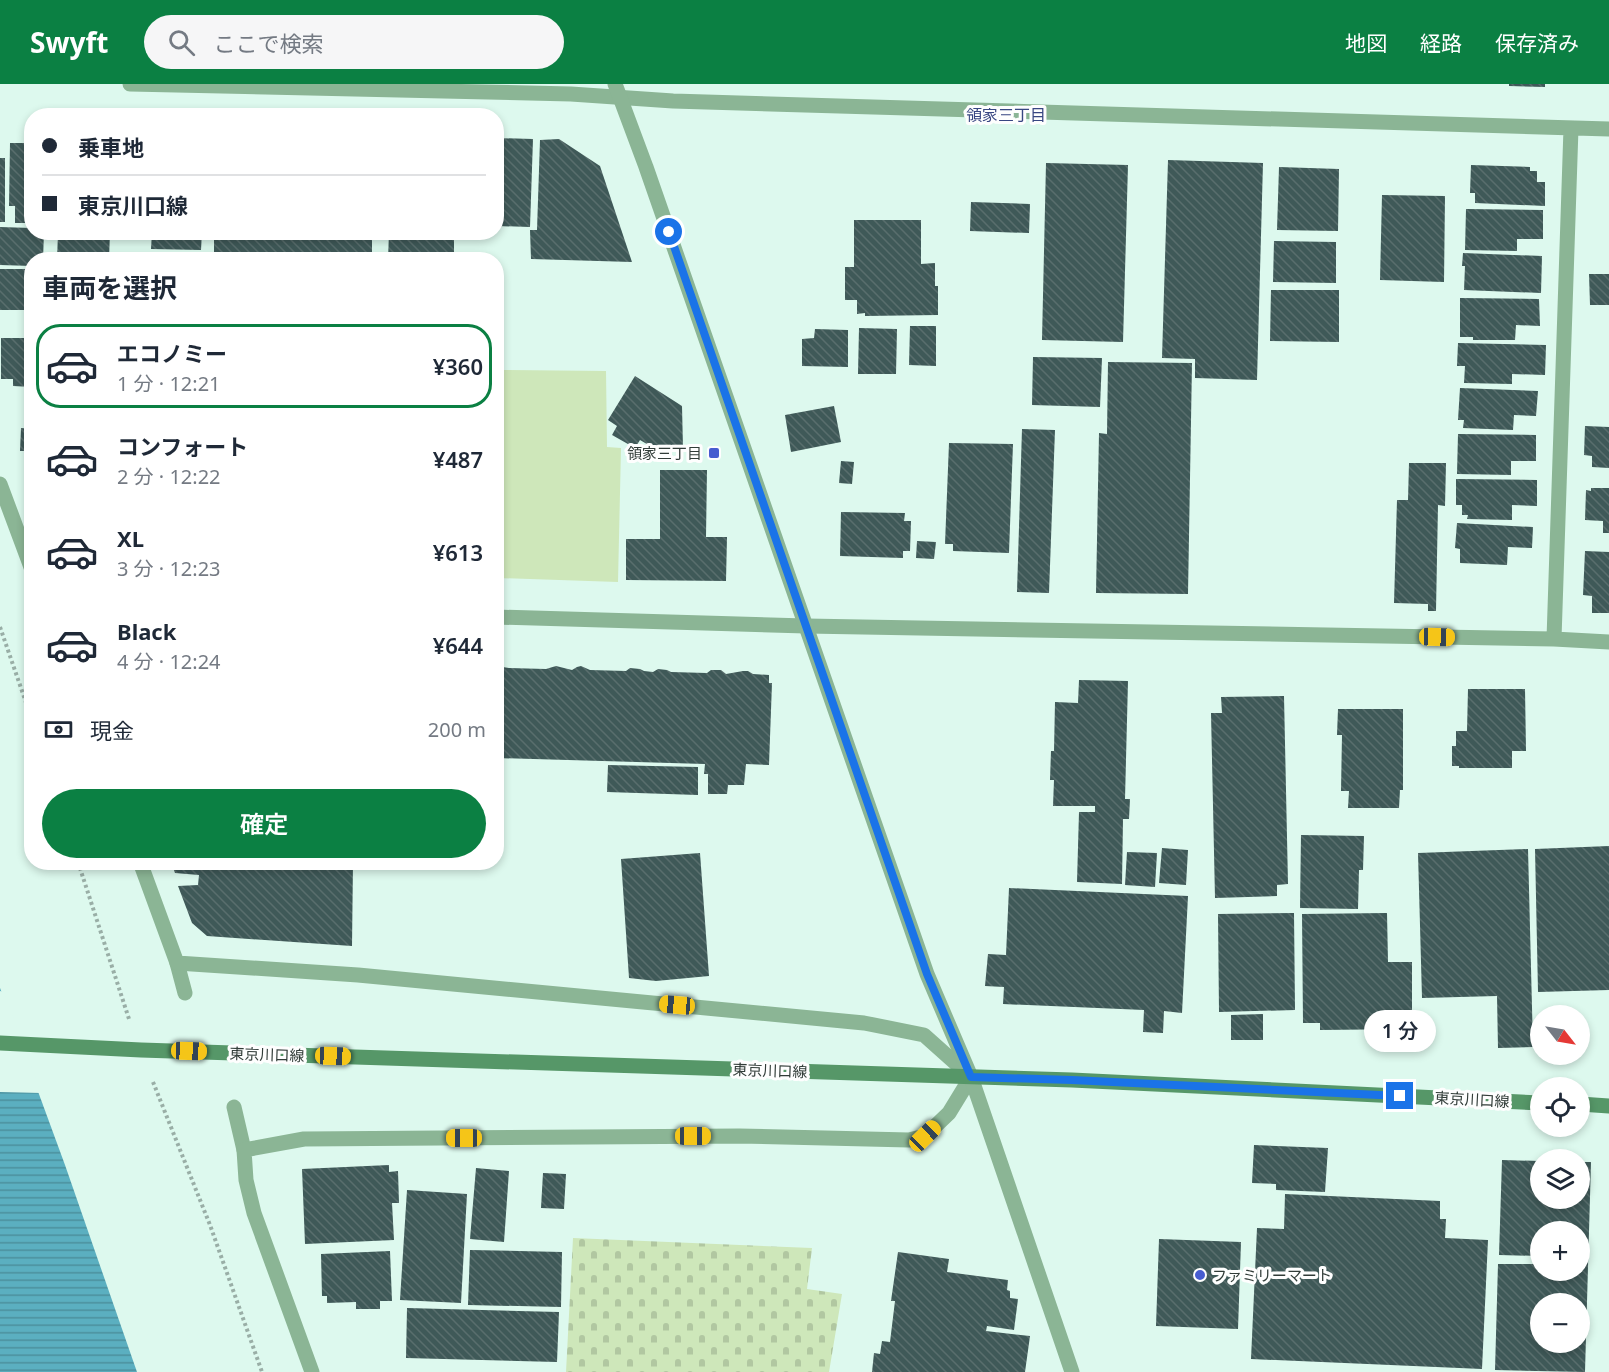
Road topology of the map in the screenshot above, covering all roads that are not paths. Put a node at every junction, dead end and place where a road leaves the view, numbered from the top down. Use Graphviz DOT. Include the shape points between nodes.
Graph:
graph roads {
  1 [pos="130,84"];
  2 [pos="618,91"];
  3 [pos="1571,128"];
  4 [pos="1609,129"];
  5 [pos="0,484"];
  6 [pos="24,548"];
  7 [pos="504,617"];
  8 [pos="806,626"];
  9 [pos="1554,639"];
  10 [pos="1609,642"];
  11 [pos="143,870"];
  12 [pos="177,963"];
  13 [pos="185,993"];
  14 [pos="0,1043"];
  15 [pos="971,1077"];
  16 [pos="1530,1103"];
  17 [pos="1590,1105"];
  18 [pos="1609,1106"];
  19 [pos="234,1107"];
  20 [pos="244,1150"];
  21 [pos="312,1372"];
  22 [pos="1072,1372"];
  1 -- 2 [label="street" via="571,94"];
  2 -- 3 [label="street" via="673,102"];
  2 -- 8 [label="street"];
  3 -- 4 [label="street"];
  3 -- 9 [label="street"];
  5 -- 6 [label="street"];
  7 -- 8 [label="street"];
  8 -- 9 [label="street"];
  8 -- 15 [label="street" via="927,974"];
  9 -- 10 [label="street"];
  11 -- 12 [label="street"];
  12 -- 13 [label="street"];
  12 -- 15 [label="street" via="358,975 864,1023 924,1035"];
  14 -- 15 [label="main road, 東京川口線"];
  15 -- 16 [label="main road, 東京川口線"];
  15 -- 20 [label="street" via="949,1113 925,1136 909,1140 739,1136 304,1139"];
  15 -- 22 [label="street"];
  17 -- 18 [label="main road"];
  19 -- 20 [label="street"];
  20 -- 21 [label="street" via="254,1213"];
}
